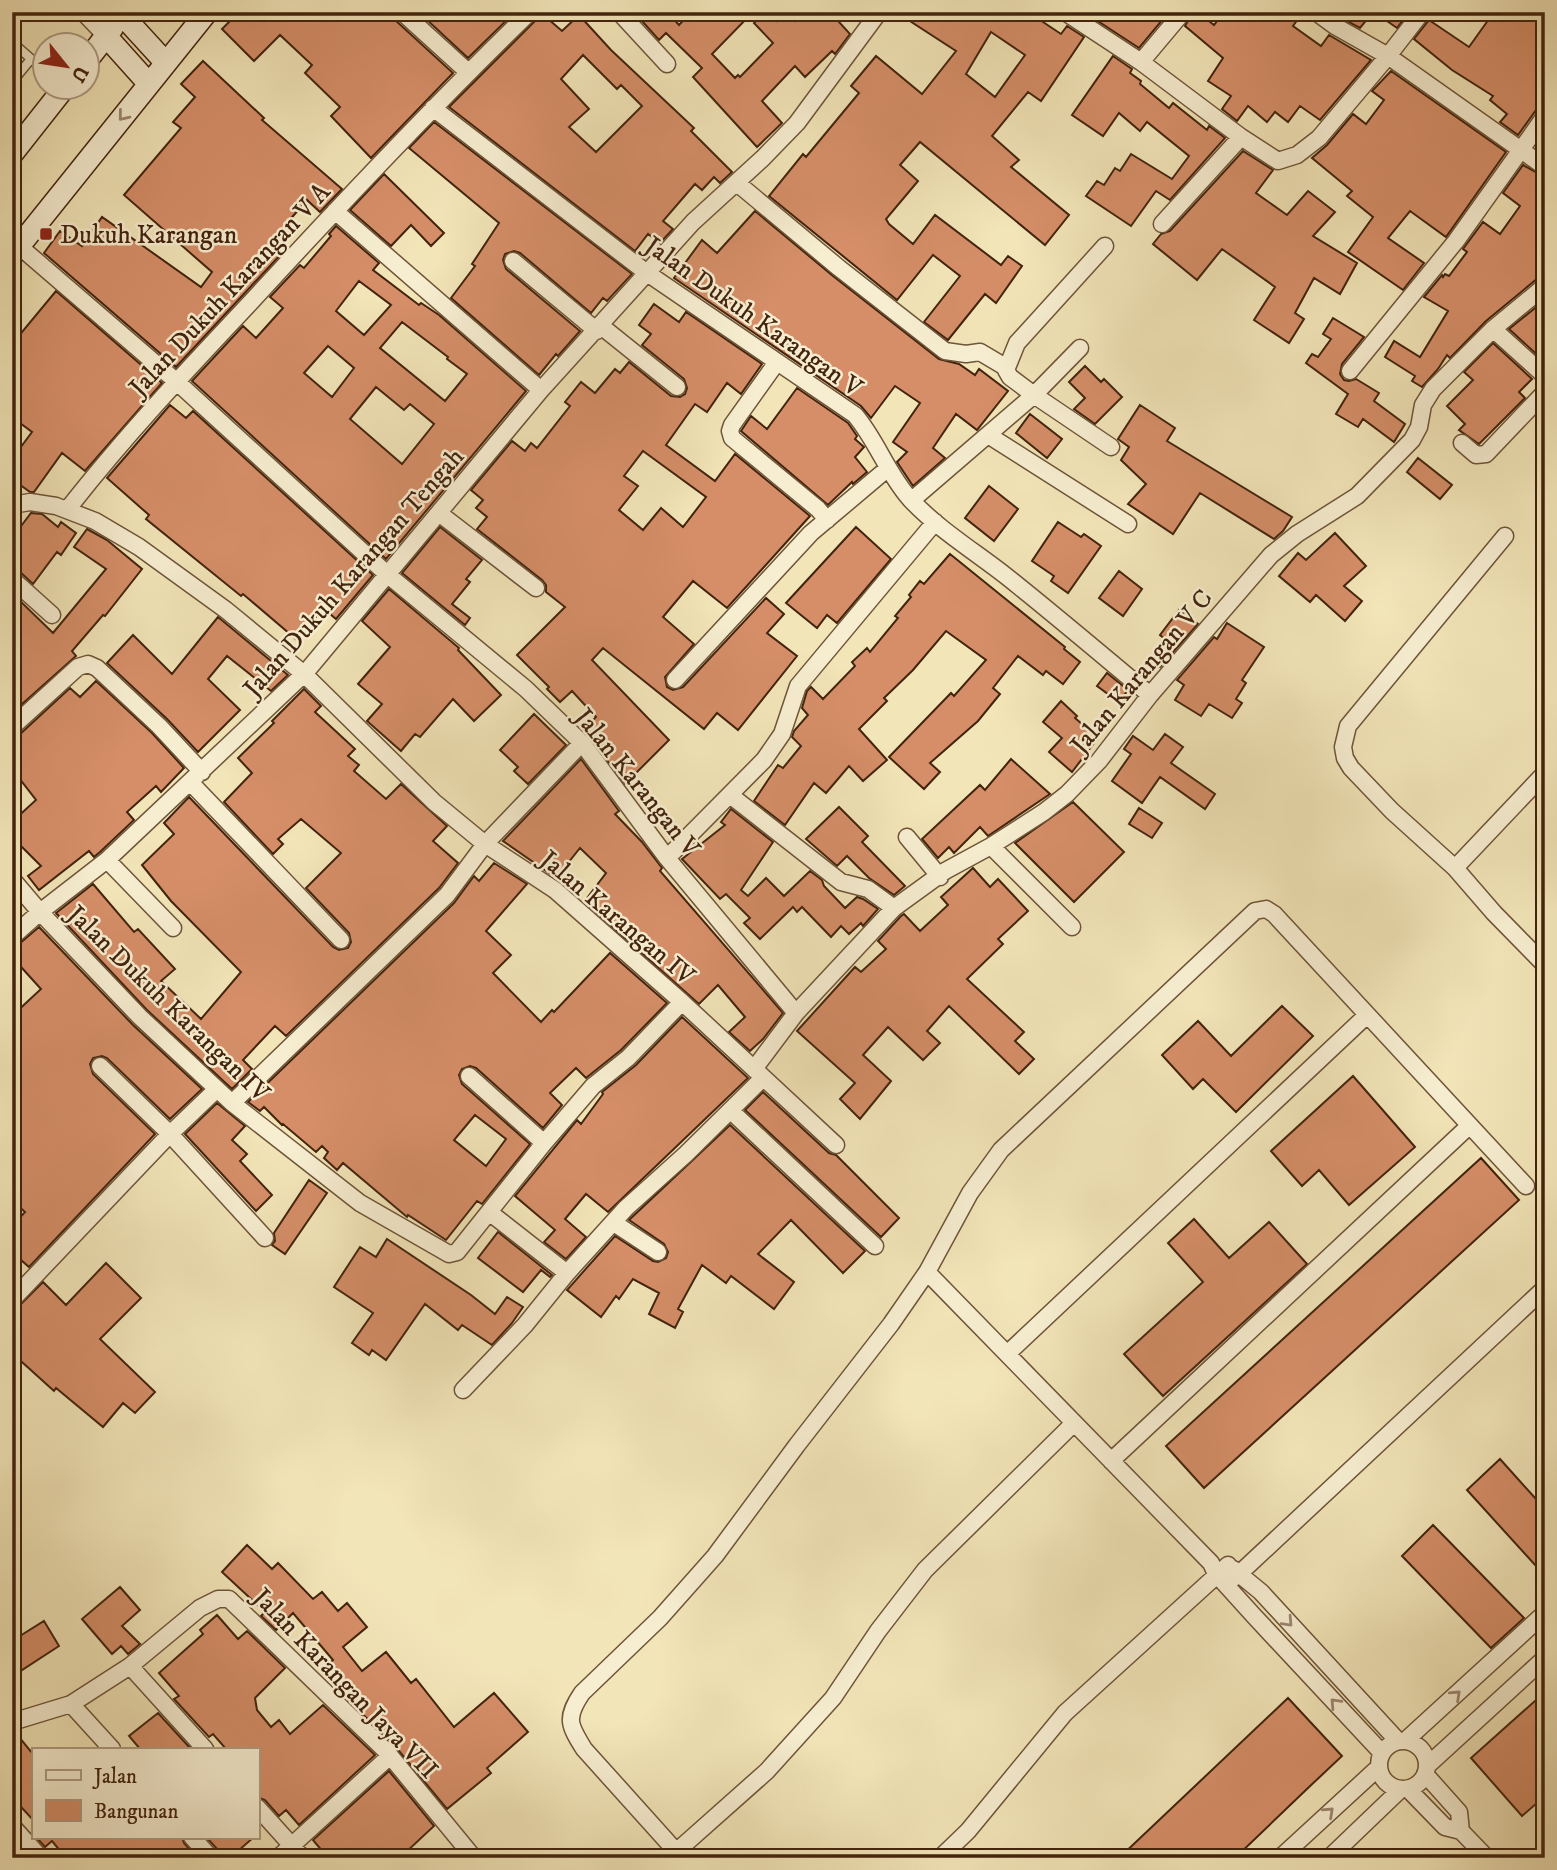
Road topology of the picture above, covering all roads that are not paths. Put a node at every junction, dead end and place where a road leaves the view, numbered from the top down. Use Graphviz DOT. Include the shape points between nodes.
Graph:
graph roads {
  1 [pos="83,12"];
  2 [pos="207,12"];
  3 [pos="402,12"];
  4 [pos="530,12"];
  5 [pos="619,12"];
  6 [pos="879,12"];
  7 [pos="1065,12"];
  8 [pos="1184,12"];
  9 [pos="1316,12"];
  10 [pos="1422,12"];
  11 [pos="125,17"];
  12 [pos="110,41"];
  13 [pos="12,42"];
  14 [pos="102,48"];
  15 [pos="160,56"];
  16 [pos="1388,56"];
  17 [pos="32,59"];
  18 [pos="1141,62"];
  19 [pos="667,64"];
  20 [pos="468,72"];
  21 [pos="144,78"];
  22 [pos="12,82"];
  23 [pos="52,102"];
  24 [pos="433,108"];
  25 [pos="1545,116"];
  26 [pos="1241,137"];
  27 [pos="14,148"];
  28 [pos="1520,149"];
  29 [pos="1545,167"];
  30 [pos="737,183"];
  31 [pos="335,211"];
  32 [pos="1162,224"];
  33 [pos="1105,246"];
  34 [pos="16,251"];
  35 [pos="513,261"];
  36 [pos="647,273"];
  37 [pos="1545,286"];
  38 [pos="599,329"];
  39 [pos="1493,329"];
  40 [pos="1080,348"];
  41 [pos="777,362"];
  42 [pos="1007,368"];
  43 [pos="1350,371"];
  44 [pos="1545,376"];
  45 [pos="177,382"];
  46 [pos="677,387"];
  47 [pos="541,390"];
  48 [pos="1545,393"];
  49 [pos="1034,395"];
  50 [pos="988,435"];
  51 [pos="1462,443"];
  52 [pos="1111,447"];
  53 [pos="887,469"];
  54 [pos="912,500"];
  55 [pos="12,505"];
  56 [pos="67,510"];
  57 [pos="440,514"];
  58 [pos="827,520"];
  59 [pos="935,522"];
  60 [pos="1128,524"];
  61 [pos="1505,536"];
  62 [pos="388,575"];
  63 [pos="12,579"];
  64 [pos="536,588"];
  65 [pos="52,615"];
  66 [pos="304,674"];
  67 [pos="675,680"];
  68 [pos="1150,695"];
  69 [pos="12,726"];
  70 [pos="582,743"];
  71 [pos="1545,773"];
  72 [pos="196,778"];
  73 [pos="730,795"];
  74 [pos="906,837"];
  75 [pos="485,844"];
  76 [pos="991,846"];
  77 [pos="667,858"];
  78 [pos="107,860"];
  79 [pos="1455,868"];
  80 [pos="940,877"];
  81 [pos="12,879"];
  82 [pos="894,908"];
  83 [pos="40,912"];
  84 [pos="1072,927"];
  85 [pos="173,928"];
  86 [pos="12,937"];
  87 [pos="341,940"];
  88 [pos="1545,965"];
  89 [pos="682,1002"];
  90 [pos="796,1013"];
  91 [pos="1366,1016"];
  92 [pos="100,1066"];
  93 [pos="758,1074"];
  94 [pos="469,1076"];
  95 [pos="217,1089"];
  96 [pos="232,1103"];
  97 [pos="731,1111"];
  98 [pos="1469,1126"];
  99 [pos="170,1134"];
  100 [pos="544,1143"];
  101 [pos="836,1145"];
  102 [pos="1526,1186"];
  103 [pos="489,1212"];
  104 [pos="614,1223"];
  105 [pos="265,1238"];
  106 [pos="875,1246"];
  107 [pos="658,1252"];
  108 [pos="926,1272"];
  109 [pos="567,1273"];
  110 [pos="1545,1288"];
  111 [pos="12,1300"];
  112 [pos="1007,1354"];
  113 [pos="463,1391"];
  114 [pos="1074,1423"];
  115 [pos="1111,1461"];
  116 [pos="1224,1572"];
  117 [pos="1545,1613"];
  118 [pos="1545,1657"];
  119 [pos="130,1666"];
  120 [pos="71,1704"];
  121 [pos="12,1722"];
  122 [pos="1402,1741"];
  123 [pos="112,1748"];
  124 [pos="204,1748"];
  125 [pos="390,1756"];
  126 [pos="1380,1760"];
  127 [pos="1426,1770"];
  128 [pos="1405,1789"];
  129 [pos="259,1809"];
  130 [pos="12,1826"];
  131 [pos="1461,1832"];
  132 [pos="194,1839"];
  133 [pos="297,1852"];
  134 [pos="679,1854"];
  135 [pos="41,1858"];
  136 [pos="211,1858"];
  137 [pos="278,1858"];
  138 [pos="474,1858"];
  139 [pos="940,1858"];
  140 [pos="1280,1858"];
  141 [pos="1329,1858"];
  142 [pos="1487,1858"];
  1 -- 12 [label="street"];
  2 -- 15 [label="main road"];
  3 -- 20 [label="street"];
  4 -- 20 [label="street, Jalan Dukuh Karangan V A"];
  5 -- 19 [label="street"];
  6 -- 30 [label="street, Jalan Dukuh Karangan Tengah" via="797,123"];
  7 -- 18 [label="street"];
  8 -- 18 [label="street"];
  9 -- 16 [label="street"];
  10 -- 16 [label="street"];
  11 -- 12 [label="main road"];
  11 -- 15 [label="main road"];
  12 -- 14 [label="main road"];
  12 -- 21 [label="main road"];
  13 -- 17 [label="lane"];
  15 -- 21 [label="main road"];
  16 -- 26 [label="street" via="1319,138 1297,155 1278,161"];
  16 -- 28 [label="street"];
  17 -- 22 [label="lane"];
  18 -- 26 [label="street"];
  20 -- 24 [label="street, Jalan Dukuh Karangan V A"];
  21 -- 34 [label="main road, one-way"];
  23 -- 27 [label="main road"];
  24 -- 31 [label="street, Jalan Dukuh Karangan V A"];
  24 -- 36 [label="street, Jalan Dukuh Karangan V"];
  25 -- 28 [label="street"];
  26 -- 32 [label="street"];
  28 -- 29 [label="street"];
  28 -- 43 [label="street" via="1456,241"];
  30 -- 36 [label="street, Jalan Dukuh Karangan Tengah" via="693,222"];
  30 -- 42 [label="street" via="945,351 980,352"];
  31 -- 45 [label="street, Jalan Dukuh Karangan V A"];
  31 -- 47 [label="street"];
  33 -- 42 [label="street" via="1017,343"];
  34 -- 45 [label="street"];
  35 -- 38 [label="street"];
  36 -- 38 [label="street, Jalan Dukuh Karangan Tengah"];
  36 -- 41 [label="street, Jalan Dukuh Karangan V"];
  37 -- 39 [label="street, Jalan Karangan V C"];
  38 -- 46 [label="street"];
  38 -- 47 [label="street, Jalan Dukuh Karangan Tengah"];
  39 -- 44 [label="street"];
  39 -- 68 [label="street, Jalan Karangan V C" via="1426,398 1412,440 1357,496 1282,544"];
  40 -- 49 [label="street"];
  41 -- 53 [label="street, Jalan Dukuh Karangan V" via="855,415"];
  41 -- 58 [label="street" via="732,425 732,438"];
  42 -- 49 [label="street" via="1010,377"];
  45 -- 56 [label="street, Jalan Dukuh Karangan V A"];
  45 -- 62 [label="street"];
  47 -- 57 [label="street, Jalan Dukuh Karangan Tengah"];
  48 -- 51 [label="street" via="1486,454 1476,455"];
  49 -- 50 [label="street"];
  49 -- 52 [label="street"];
  50 -- 54 [label="street"];
  50 -- 60 [label="street"];
  53 -- 54 [label="street, Jalan Dukuh Karangan V"];
  53 -- 58 [label="street"];
  54 -- 59 [label="street, Jalan Dukuh Karangan V"];
  55 -- 56 [label="street, Jalan Karangan IV" via="30,502"];
  56 -- 66 [label="street, Jalan Karangan IV" via="139,547"];
  57 -- 62 [label="street, Jalan Dukuh Karangan Tengah"];
  57 -- 64 [label="street"];
  58 -- 67 [label="street"];
  59 -- 68 [label="street, Jalan Dukuh Karangan V"];
  59 -- 73 [label="street" via="798,686 782,734 765,760"];
  61 -- 79 [label="street" via="1348,726 1343,747 1351,768"];
  62 -- 66 [label="street, Jalan Dukuh Karangan Tengah"];
  62 -- 70 [label="street, Jalan Karangan V" via="526,689"];
  63 -- 65 [label="street"];
  66 -- 72 [label="street, Jalan Dukuh Karangan Tengah"];
  66 -- 75 [label="street, Jalan Karangan IV" via="434,802"];
  68 -- 76 [label="street, Jalan Karangan V C" via="1067,794"];
  69 -- 72 [label="street" via="69,674 88,664 159,726"];
  70 -- 75 [label="street"];
  70 -- 77 [label="street, Jalan Karangan V"];
  71 -- 79 [label="street"];
  72 -- 78 [label="street, Jalan Dukuh Karangan Tengah"];
  72 -- 87 [label="street"];
  73 -- 77 [label="street"];
  73 -- 82 [label="street" via="841,882 868,889"];
  74 -- 80 [label="street"];
  75 -- 89 [label="street, Jalan Karangan IV" via="555,890"];
  75 -- 96 [label="street" via="447,895"];
  76 -- 80 [label="street, Jalan Karangan V C"];
  76 -- 84 [label="street"];
  77 -- 90 [label="street, Jalan Karangan V"];
  78 -- 83 [label="street, Jalan Dukuh Karangan Tengah"];
  78 -- 85 [label="street"];
  79 -- 88 [label="street"];
  80 -- 82 [label="street, Jalan Karangan V C"];
  81 -- 83 [label="street, Jalan Dukuh Karangan IV"];
  82 -- 90 [label="street, Jalan Karangan V C"];
  83 -- 86 [label="street, Jalan Dukuh Karangan Tengah"];
  83 -- 95 [label="street, Jalan Dukuh Karangan IV" via="140,1017"];
  89 -- 93 [label="street, Jalan Karangan IV"];
  89 -- 100 [label="street" via="628,1058 593,1086"];
  90 -- 93 [label="street, Jalan Karangan V C"];
  91 -- 98 [label="street"];
  91 -- 108 [label="street" via="1274,914 1266,909 1255,911 1001,1150 970,1193"];
  91 -- 112 [label="street"];
  92 -- 99 [label="street"];
  93 -- 97 [label="street"];
  93 -- 101 [label="street, Jalan Karangan IV"];
  94 -- 100 [label="street"];
  95 -- 96 [label="street, Jalan Dukuh Karangan IV"];
  95 -- 99 [label="street"];
  96 -- 103 [label="street, Jalan Dukuh Karangan IV" via="360,1203 449,1254 457,1252"];
  97 -- 104 [label="street"];
  97 -- 106 [label="street"];
  98 -- 102 [label="street"];
  98 -- 115 [label="street"];
  99 -- 105 [label="street"];
  99 -- 111 [label="street"];
  100 -- 103 [label="street"];
  103 -- 109 [label="street"];
  104 -- 107 [label="street"];
  104 -- 109 [label="street"];
  108 -- 112 [label="street"];
  108 -- 134 [label="street" via="715,1556 573,1705 572,1730 584,1749"];
  109 -- 113 [label="street" via="526,1325"];
  110 -- 116 [label="street"];
  112 -- 114 [label="street"];
  114 -- 115 [label="street"];
  114 -- 134 [label="street" via="925,1570 833,1698 767,1771"];
  115 -- 116 [label="street"];
  116 -- 122 [label="street, one-way" via="1270,1602"];
  126 -- 116 [label="street, one-way"];
  116 -- 139 [label="street" via="1065,1713 968,1831"];
  122 -- 117 [label="street, one-way"];
  118 -- 127 [label="street"];
  119 -- 120 [label="street"];
  119 -- 124 [label="street"];
  119 -- 125 [label="street, Jalan Karangan Jaya VII" via="200,1608 224,1598"];
  120 -- 121 [label="street"];
  120 -- 123 [label="street"];
  122 -- 126 [label="street" via="1386,1748"];
  122 -- 127 [label="street" via="1422,1749"];
  125 -- 133 [label="street"];
  125 -- 138 [label="street, Jalan Karangan Jaya VII"];
  126 -- 128 [label="street" via="1382,1778 1390,1786"];
  140 -- 126 [label="street, one-way"];
  127 -- 128 [label="street" via="1418,1784"];
  127 -- 131 [label="street" via="1459,1812"];
  128 -- 131 [label="street" via="1445,1827"];
  128 -- 141 [label="street"];
  129 -- 133 [label="street"];
  130 -- 135 [label="street"];
  131 -- 142 [label="street"];
  132 -- 136 [label="street"];
  133 -- 137 [label="street"];
}
